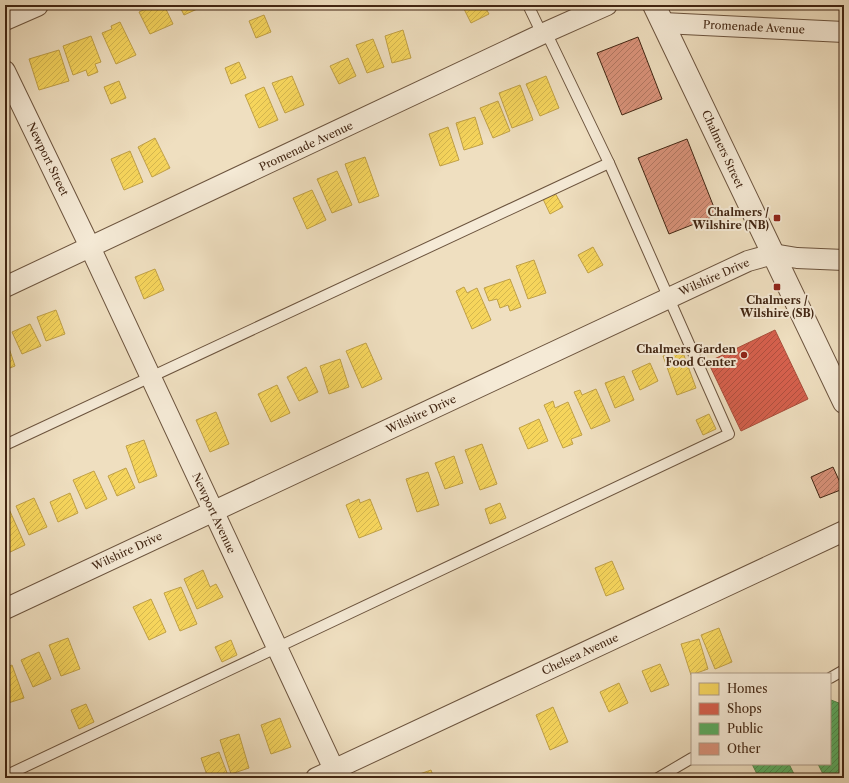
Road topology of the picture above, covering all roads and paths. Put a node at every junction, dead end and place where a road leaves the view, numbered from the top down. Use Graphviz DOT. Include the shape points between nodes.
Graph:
graph roads {
  1 [pos="37,5"];
  2 [pos="528,5"];
  3 [pos="607,5"];
  4 [pos="659,14"];
  5 [pos="5,19"];
  6 [pos="844,32"];
  7 [pos="544,33"];
  8 [pos="5,71"];
  9 [pos="609,163"];
  10 [pos="90,248"];
  11 [pos="773,254"];
  12 [pos="844,260"];
  13 [pos="5,287"];
  14 [pos="668,298"];
  15 [pos="151,376"];
  16 [pos="842,393"];
  17 [pos="5,445"];
  18 [pos="214,511"];
  19 [pos="844,531"];
  20 [pos="5,609"];
  21 [pos="278,648"];
  22 [pos="844,670"];
  23 [pos="831,677"];
  24 [pos="691,759"];
  25 [pos="336,774"];
  26 [pos="5,776"];
  27 [pos="316,778"];
  28 [pos="658,778"];
  1 -- 5 [label="street"];
  2 -- 7 [label="lane"];
  3 -- 7 [label="street, Promenade Avenue"];
  4 -- 6 [label="street, Promenade Avenue"];
  4 -- 11 [label="street, Chalmers Street"];
  7 -- 9 [label="lane"];
  7 -- 10 [label="street, Promenade Avenue"];
  8 -- 10 [label="street, Newport Street"];
  9 -- 14 [label="lane"];
  9 -- 15 [label="lane"];
  10 -- 13 [label="street, Promenade Avenue"];
  10 -- 15 [label="street, Newport Avenue"];
  11 -- 12 [label="street, Wilshire Drive"];
  11 -- 14 [label="street, Wilshire Drive" via="748,261"];
  11 -- 16 [label="street, Chalmers Street"];
  14 -- 18 [label="street, Wilshire Drive"];
  14 -- 21 [label="lane" via="729,434"];
  15 -- 17 [label="lane"];
  15 -- 18 [label="street, Newport Avenue"];
  18 -- 20 [label="street, Wilshire Drive"];
  18 -- 21 [label="street, Newport Avenue"];
  19 -- 25 [label="street, Chelsea Avenue"];
  21 -- 25 [label="street, Newport Avenue"];
  21 -- 26 [label="lane"];
  22 -- 23 [label="lane"];
  24 -- 28 [label="lane"];
  25 -- 27 [label="street, Chelsea Avenue"];
}
